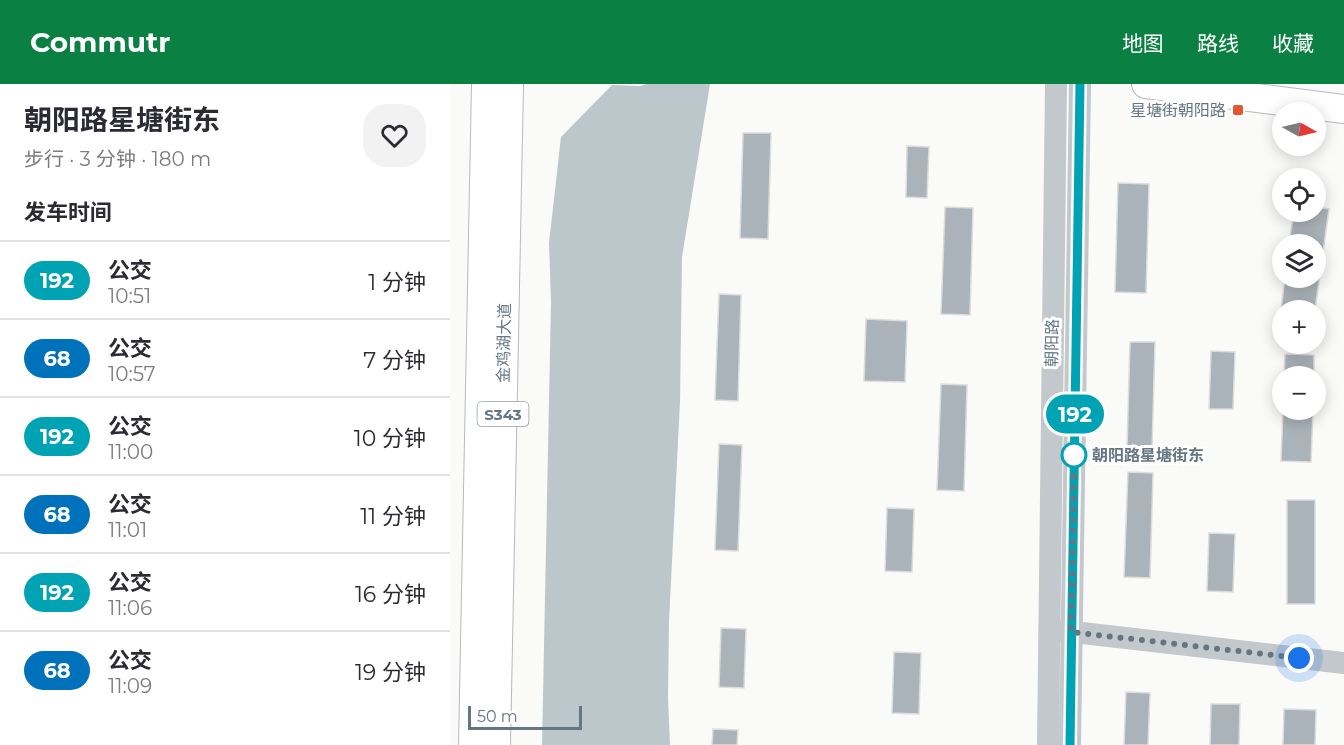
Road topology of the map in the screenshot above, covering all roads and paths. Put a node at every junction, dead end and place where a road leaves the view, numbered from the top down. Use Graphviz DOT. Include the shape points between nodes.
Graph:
graph roads {
  1 [pos="486,84"];
  2 [pos="509,84"];
  3 [pos="1056,84"];
  4 [pos="1080,84"];
  5 [pos="1146,84"];
  6 [pos="1344,109"];
  7 [pos="1048,629"];
  8 [pos="1071,632"];
  9 [pos="1344,663"];
  10 [pos="473,745"];
  11 [pos="496,745"];
  12 [pos="1048,745"];
  13 [pos="1070,745"];
  1 -- 10 [label="main road, 金鸡湖大道 / S343"];
  2 -- 11 [label="main road, 金鸡湖大道 / S343"];
  3 -- 7 [label="street, 朝阳路"];
  4 -- 8 [label="street, 朝阳路"];
  5 -- 6 [label="main road"];
  7 -- 8 [label="street"];
  7 -- 12 [label="street, 朝阳路"];
  8 -- 9 [label="street"];
  8 -- 13 [label="street, 朝阳路"];
}
